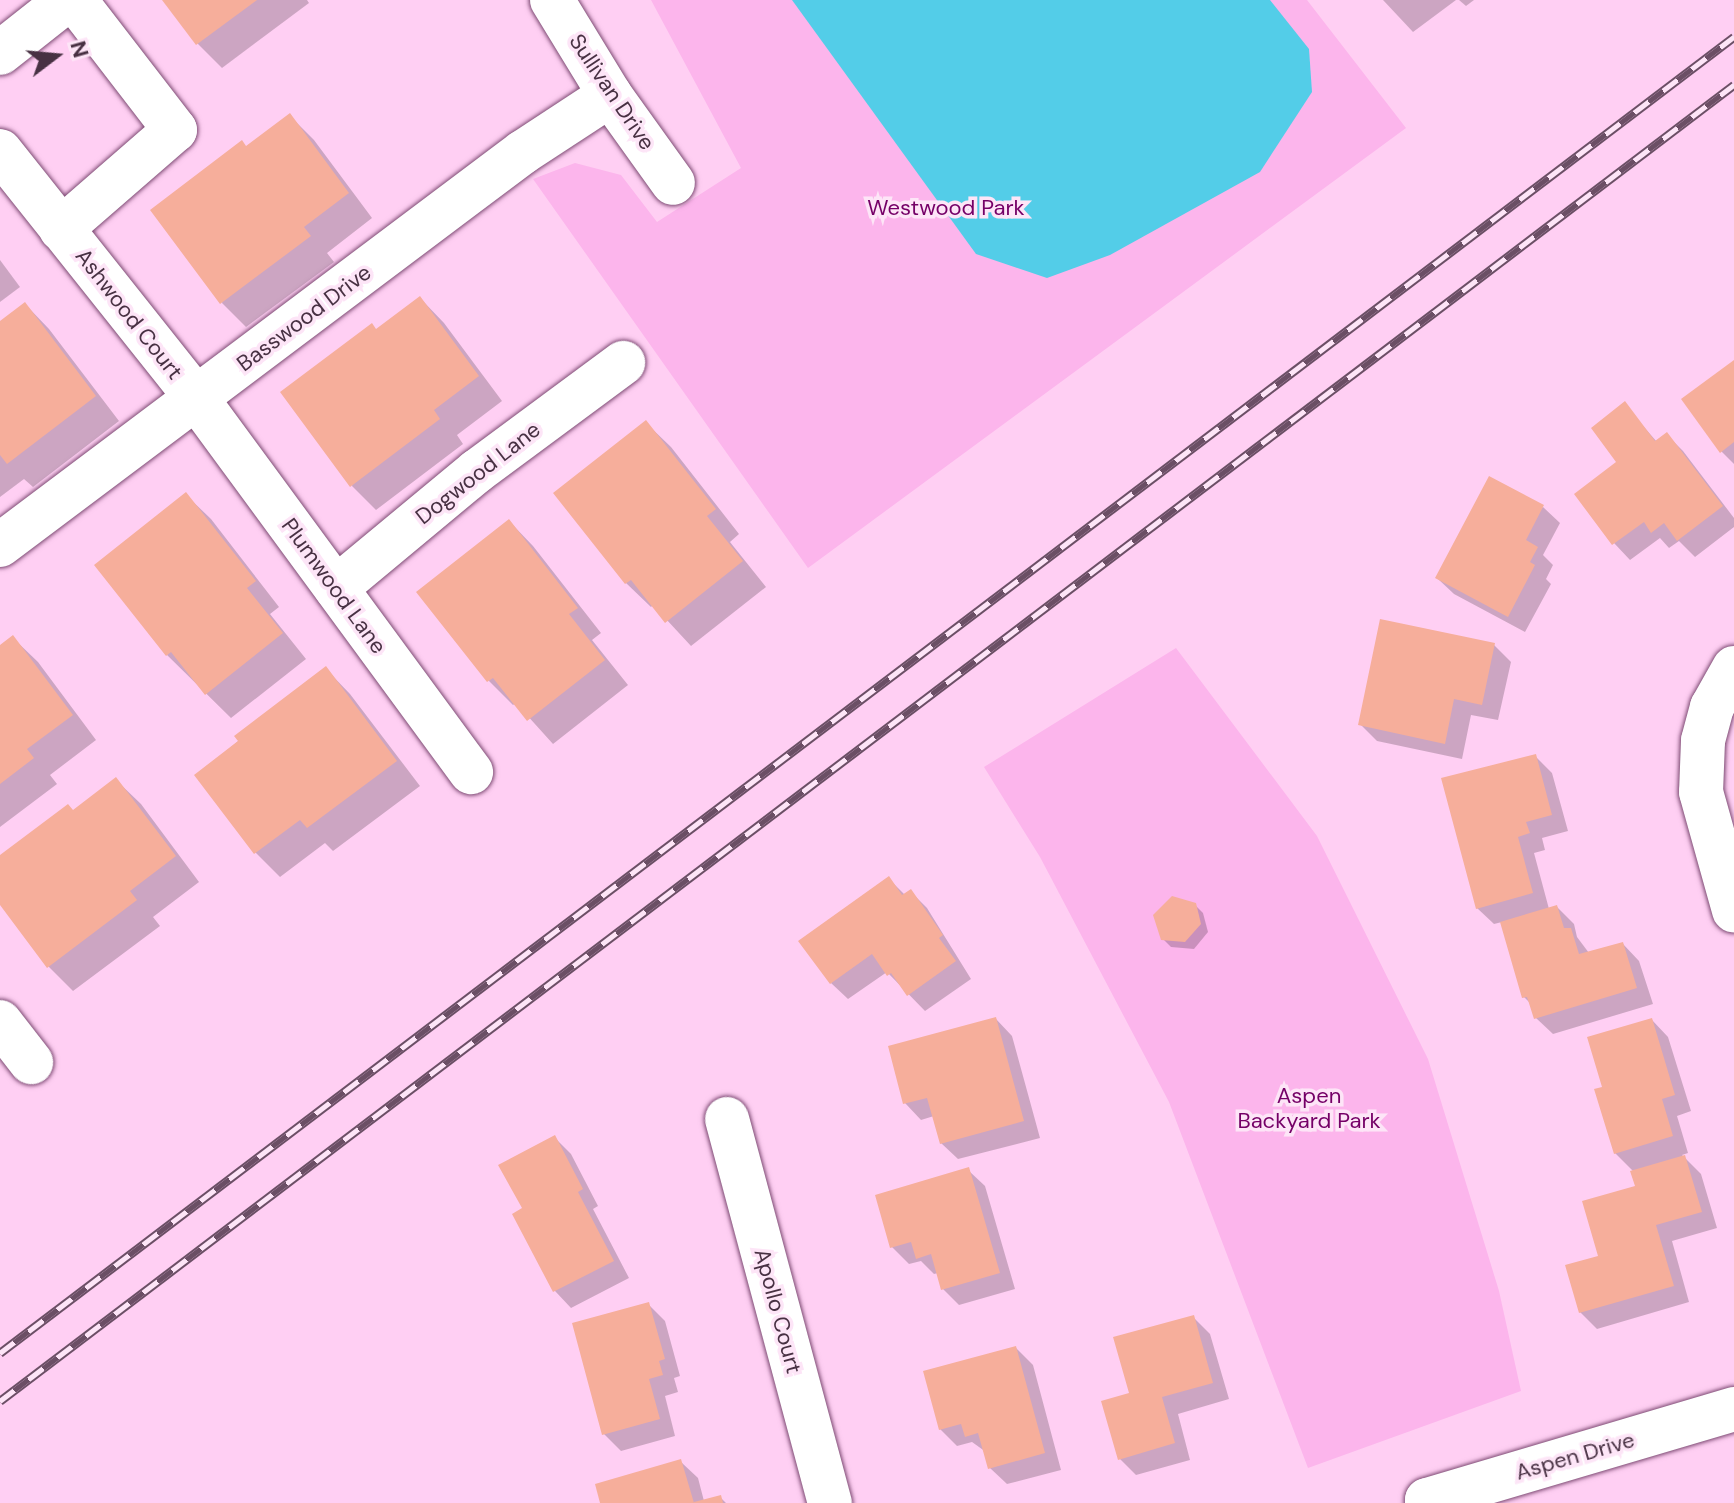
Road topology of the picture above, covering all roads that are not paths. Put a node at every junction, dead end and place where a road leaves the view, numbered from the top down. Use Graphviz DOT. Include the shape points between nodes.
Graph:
graph roads {
  1 [pos="67,0"];
  2 [pos="75,0"];
  3 [pos="552,0"];
  4 [pos="0,53"];
  5 [pos="610,95"];
  6 [pos="0,151"];
  7 [pos="673,183"];
  8 [pos="61,229"];
  9 [pos="623,363"];
  10 [pos="197,399"];
  11 [pos="0,545"];
  12 [pos="336,588"];
  13 [pos="1734,668"];
  14 [pos="471,772"];
  15 [pos="1734,910"];
  16 [pos="0,1022"];
  17 [pos="31,1062"];
  18 [pos="727,1119"];
  19 [pos="1734,1409"];
  20 [pos="1423,1502"];
  21 [pos="830,1503"];
  1 -- 4 [label="street"];
  2 -- 8 [label="street, Ashwood Court" via="175,130"];
  3 -- 5 [label="street, Sullivan Drive"];
  5 -- 7 [label="street, Sullivan Drive"];
  5 -- 10 [label="street, Basswood Drive" via="523,152"];
  6 -- 8 [label="street, Ashwood Court"];
  8 -- 10 [label="street, Ashwood Court"];
  9 -- 12 [label="street, Dogwood Lane" via="477,471"];
  10 -- 11 [label="street, Basswood Drive"];
  10 -- 12 [label="street, Plumwood Lane"];
  12 -- 14 [label="street, Plumwood Lane"];
  13 -- 15 [label="street" via="1712,707 1703,741 1701,792"];
  16 -- 17 [label="street"];
  18 -- 21 [label="street, Apollo Court"];
  19 -- 20 [label="street, Aspen Drive"];
}
